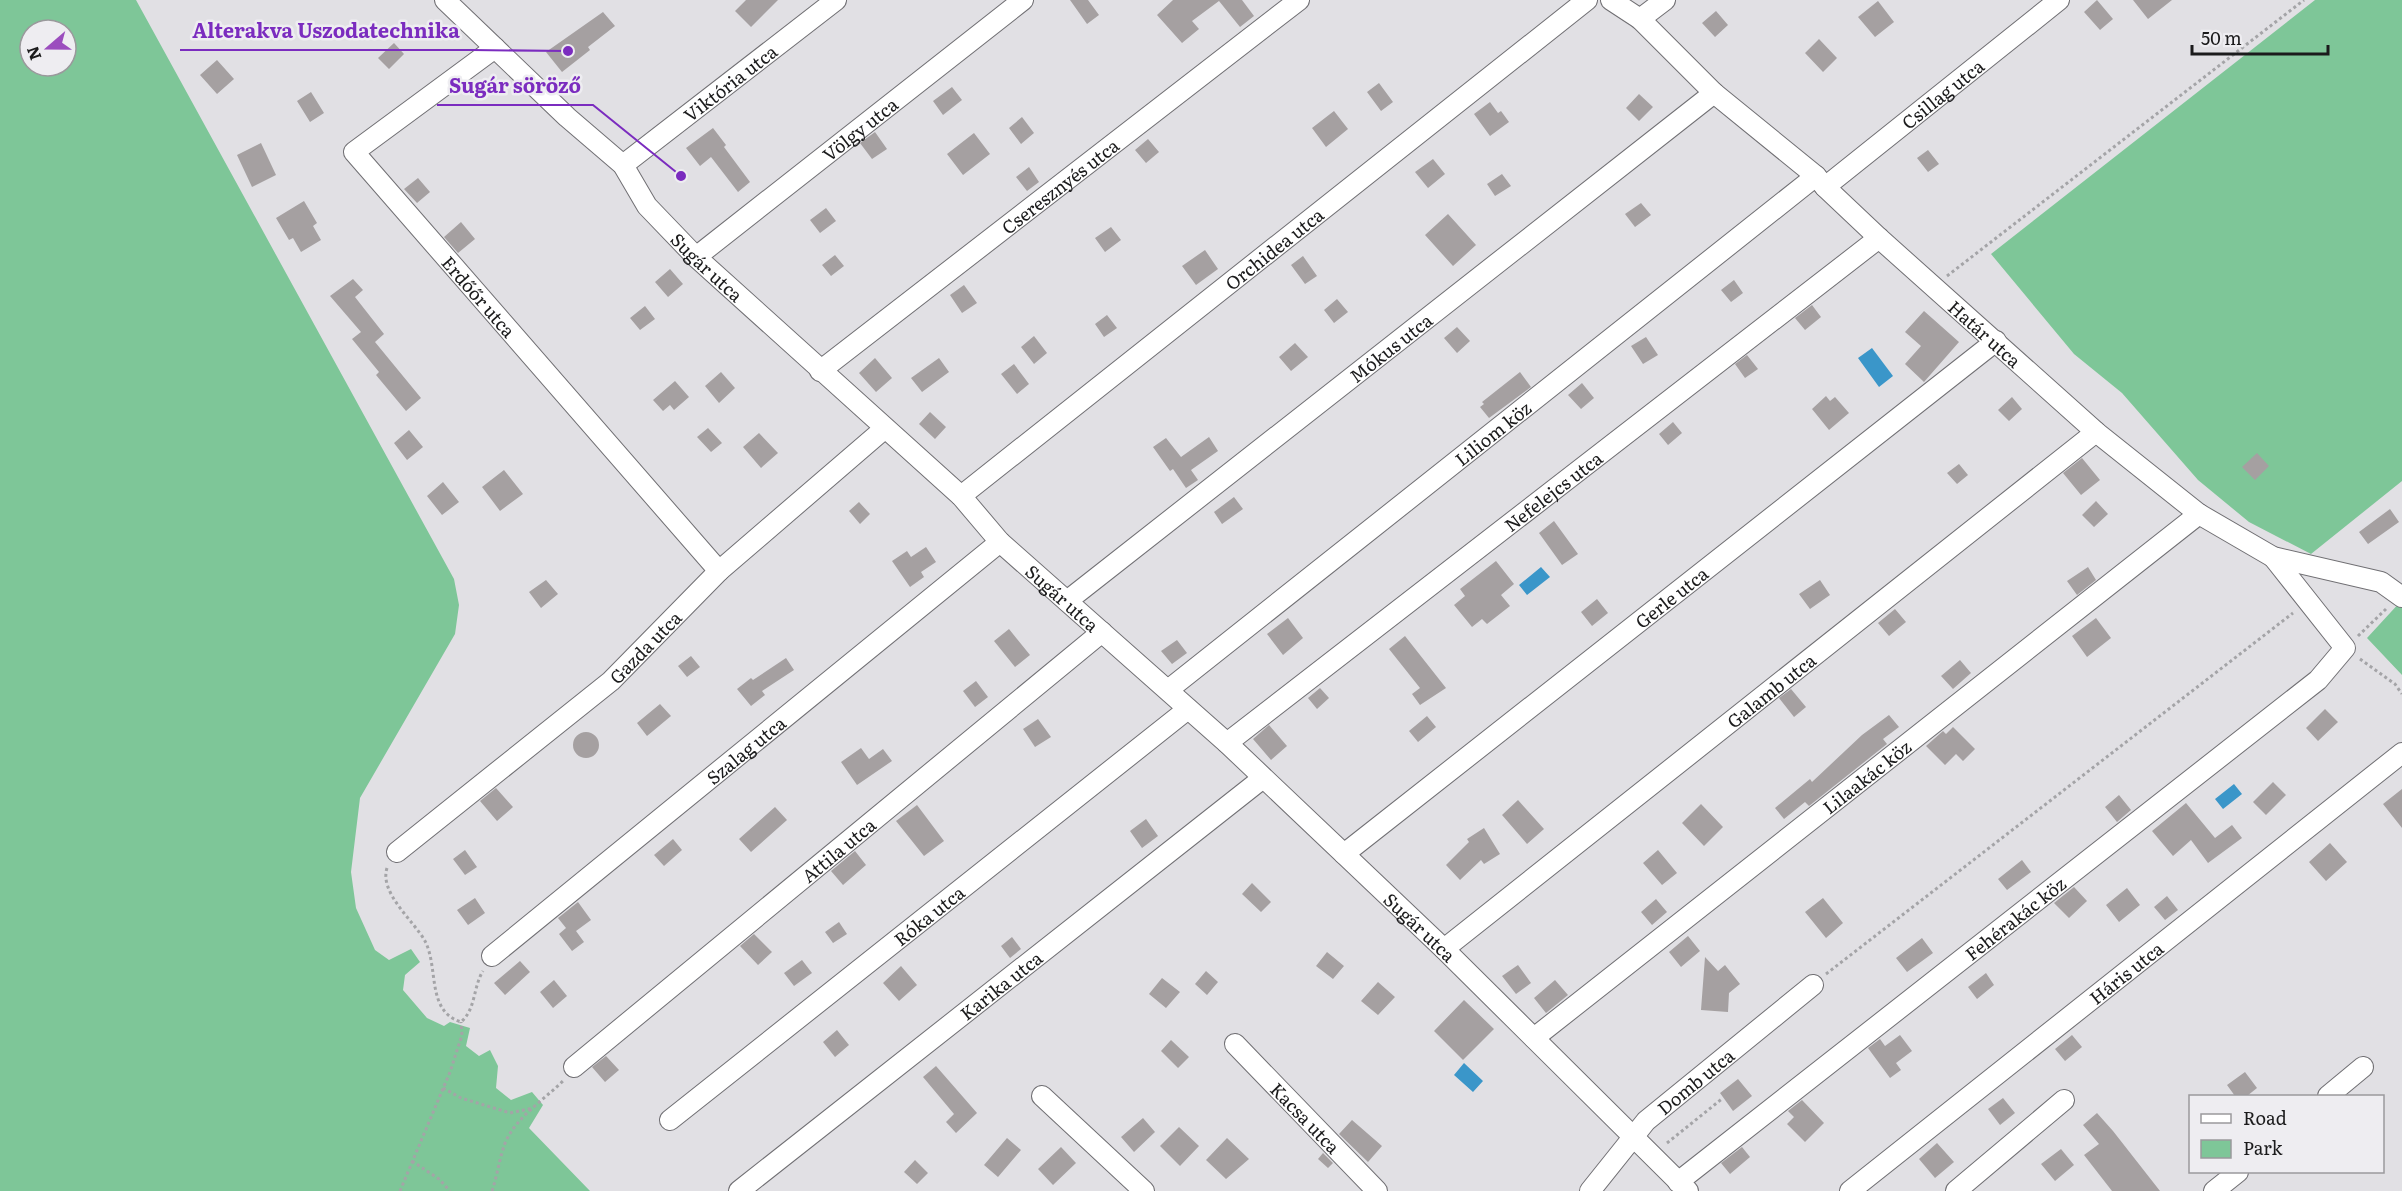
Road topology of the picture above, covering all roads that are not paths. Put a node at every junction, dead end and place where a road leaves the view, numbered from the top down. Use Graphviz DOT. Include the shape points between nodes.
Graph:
graph roads {
  1 [pos="445,0"];
  2 [pos="836,0"];
  3 [pos="1023,0"];
  4 [pos="1299,0"];
  5 [pos="1587,0"];
  6 [pos="1611,0"];
  7 [pos="1665,0"];
  8 [pos="2060,0"];
  9 [pos="1640,20"];
  10 [pos="495,48"];
  11 [pos="1714,93"];
  12 [pos="623,165"];
  13 [pos="1820,181"];
  14 [pos="1879,238"];
  15 [pos="696,257"];
  16 [pos="1996,341"];
  17 [pos="820,371"];
  18 [pos="884,429"];
  19 [pos="2096,432"];
  20 [pos="961,496"];
  21 [pos="2199,514"];
  22 [pos="999,542"];
  23 [pos="2273,557"];
  24 [pos="719,571"];
  25 [pos="2401,596"];
  26 [pos="1067,601"];
  27 [pos="1102,632"];
  28 [pos="1168,690"];
  29 [pos="1188,708"];
  30 [pos="1227,743"];
  31 [pos="2402,753"];
  32 [pos="1263,778"];
  33 [pos="397,852"];
  34 [pos="1344,854"];
  35 [pos="1444,949"];
  36 [pos="492,957"];
  37 [pos="1813,985"];
  38 [pos="1534,1038"];
  39 [pos="1235,1044"];
  40 [pos="574,1067"];
  41 [pos="2364,1067"];
  42 [pos="2329,1095"];
  43 [pos="1042,1096"];
  44 [pos="2064,1100"];
  45 [pos="670,1120"];
  46 [pos="1633,1138"];
  47 [pos="2237,1173"];
  48 [pos="1683,1186"];
  49 [pos="739,1191"];
  50 [pos="1144,1191"];
  51 [pos="1377,1191"];
  52 [pos="1590,1191"];
  53 [pos="1850,1191"];
  54 [pos="1956,1191"];
  55 [pos="2214,1191"];
  1 -- 10 [label="street, Sugár utca"];
  2 -- 12 [label="street, Viktória utca"];
  3 -- 15 [label="street, Völgy utca"];
  4 -- 17 [label="street, Cseresznyés utca"];
  5 -- 20 [label="street, Orchidea utca"];
  6 -- 9 [label="street, Határ utca"];
  7 -- 9 [label="street"];
  8 -- 13 [label="street, Csillag utca"];
  9 -- 11 [label="street, Határ utca"];
  10 -- 12 [label="street, Sugár utca"];
  10 -- 24 [label="street, Erdőőr utca" via="354,152"];
  11 -- 13 [label="street, Határ utca"];
  11 -- 26 [label="street, Mókus utca"];
  12 -- 15 [label="street, Sugár utca" via="647,206"];
  13 -- 14 [label="street, Határ utca"];
  13 -- 28 [label="street, Liliom köz"];
  14 -- 16 [label="street, Határ utca"];
  14 -- 30 [label="street, Nefelejcs utca"];
  15 -- 17 [label="street, Sugár utca"];
  16 -- 19 [label="street, Határ utca"];
  16 -- 34 [label="street, Gerle utca"];
  17 -- 18 [label="street, Sugár utca"];
  18 -- 20 [label="street, Sugár utca"];
  18 -- 24 [label="street, Gazda utca"];
  19 -- 21 [label="street, Határ utca"];
  19 -- 35 [label="street, Galamb utca"];
  20 -- 22 [label="street, Sugár utca"];
  21 -- 23 [label="street, Határ utca"];
  21 -- 38 [label="street, Lilaakác köz"];
  22 -- 26 [label="street, Sugár utca"];
  22 -- 36 [label="street, Szalag utca"];
  23 -- 25 [label="street, Határ utca" via="2381,582"];
  23 -- 48 [label="street, Fehérakác köz" via="2345,648 2318,680"];
  24 -- 33 [label="street, Gazda utca" via="611,681"];
  26 -- 27 [label="street, Sugár utca"];
  27 -- 28 [label="street, Sugár utca"];
  27 -- 40 [label="street, Attila utca"];
  28 -- 29 [label="street, Sugár utca"];
  29 -- 30 [label="street, Sugár utca"];
  29 -- 45 [label="street, Róka utca"];
  30 -- 32 [label="street, Sugár utca"];
  31 -- 53 [label="street, Háris utca"];
  32 -- 34 [label="street, Sugár utca"];
  32 -- 49 [label="street, Karika utca"];
  34 -- 35 [label="street, Sugár utca"];
  35 -- 38 [label="street, Sugár utca"];
  37 -- 46 [label="street, Domb utca" via="1646,1121"];
  38 -- 46 [label="street, Sugár utca"];
  39 -- 51 [label="street, Kacsa utca"];
  41 -- 42 [label="street"];
  43 -- 50 [label="street"];
  44 -- 54 [label="street"];
  46 -- 48 [label="street, Sugár utca"];
  46 -- 52 [label="street, Domb utca"];
  47 -- 55 [label="street"];
}
